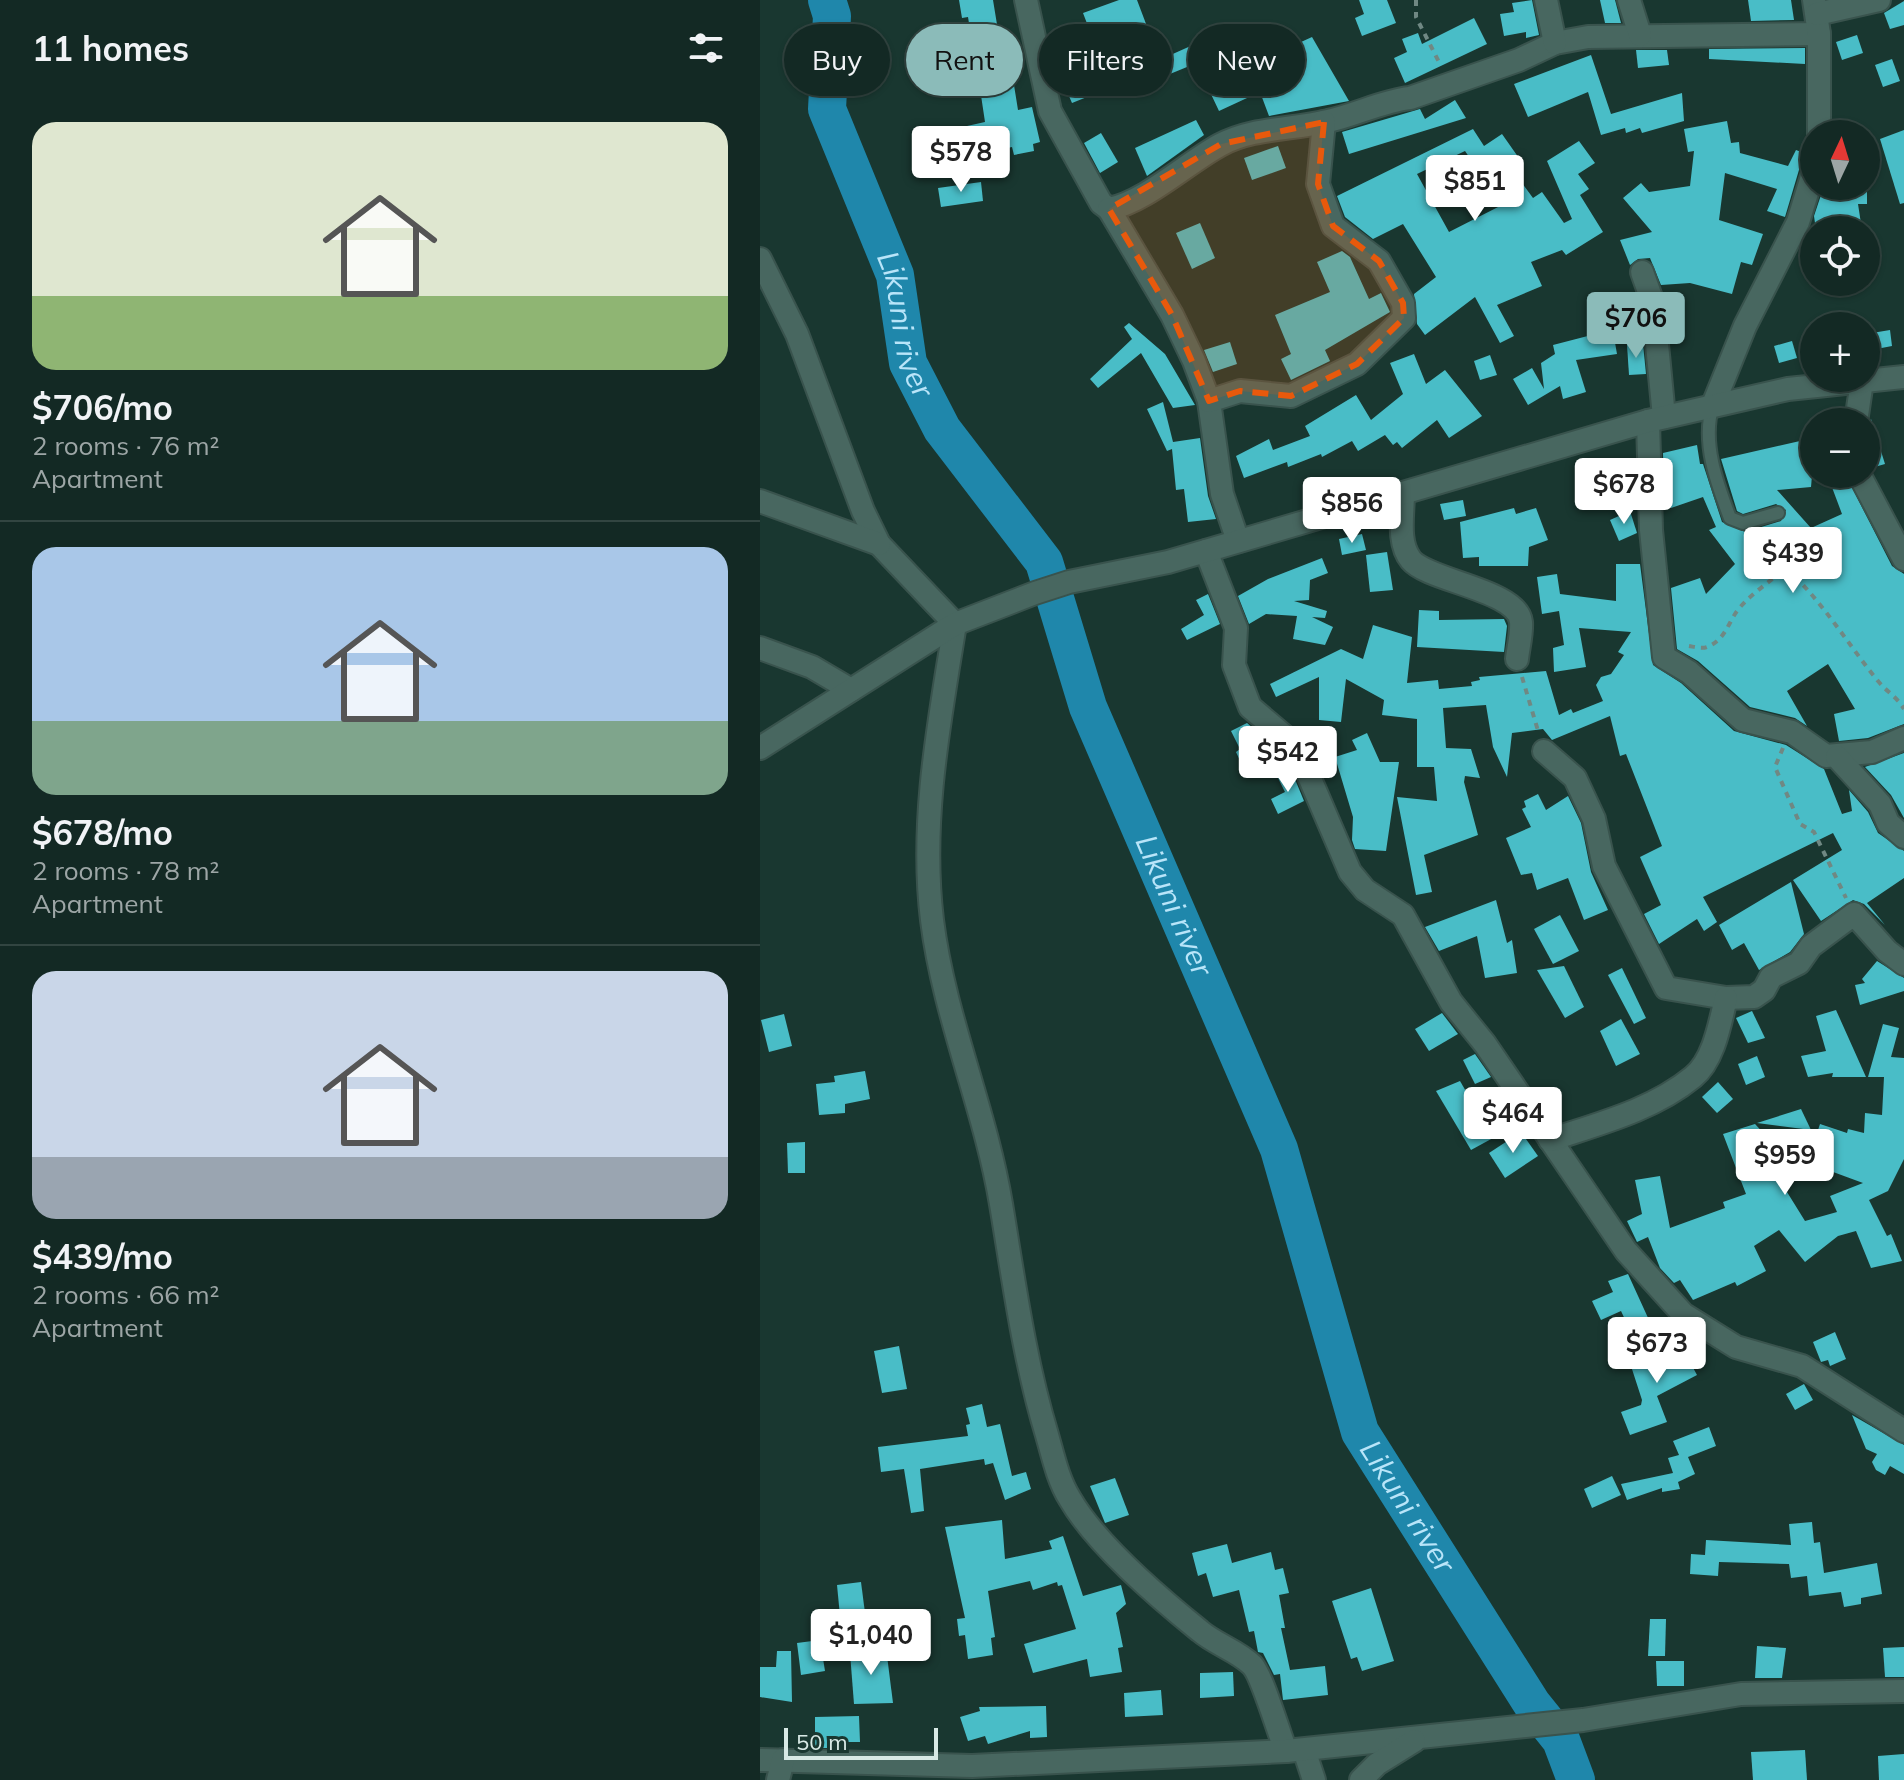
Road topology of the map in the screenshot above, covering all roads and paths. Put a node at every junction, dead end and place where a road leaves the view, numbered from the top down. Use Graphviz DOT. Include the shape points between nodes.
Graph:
graph roads {
  1 [pos="1026,0"];
  2 [pos="1416,0"];
  3 [pos="1546,0"];
  4 [pos="1629,0"];
  5 [pos="1879,0"];
  6 [pos="1817,16"];
  7 [pos="1640,35"];
  8 [pos="1555,43"];
  9 [pos="1450,83"];
  10 [pos="1819,120"];
  11 [pos="1324,122"];
  12 [pos="1805,200"];
  13 [pos="1109,209"];
  14 [pos="760,259"];
  15 [pos="1642,272"];
  16 [pos="1904,377"];
  17 [pos="1880,379"];
  18 [pos="1800,388"];
  19 [pos="1209,401"];
  20 [pos="1713,405"];
  21 [pos="1656,419"];
  22 [pos="1866,488"];
  23 [pos="1403,493"];
  24 [pos="760,501"];
  25 [pos="1778,513"];
  26 [pos="1238,541"];
  27 [pos="879,544"];
  28 [pos="1206,551"];
  29 [pos="1904,559"];
  30 [pos="955,624"];
  31 [pos="1662,646"];
  32 [pos="760,648"];
  33 [pos="1517,659"];
  34 [pos="851,690"];
  35 [pos="1904,709"];
  36 [pos="1792,732"];
  37 [pos="1904,738"];
  38 [pos="760,748"];
  39 [pos="1544,751"];
  40 [pos="1837,757"];
  41 [pos="1904,837"];
  42 [pos="1854,914"];
  43 [pos="1904,964"];
  44 [pos="1726,998"];
  45 [pos="1550,1140"];
  46 [pos="1904,1431"];
  47 [pos="1904,1691"];
  48 [pos="1426,1735"];
  49 [pos="1295,1750"];
  50 [pos="774,1767"];
  51 [pos="884,1773"];
  52 [pos="1314,1780"];
  53 [pos="1361,1780"];
  1 -- 13 [label="street" via="1050,111"];
  2 -- 9 [label="path" via="1416,17"];
  3 -- 8 [label="street"];
  4 -- 7 [label="street"];
  5 -- 6 [label="street"];
  6 -- 7 [label="street"];
  6 -- 10 [label="street"];
  7 -- 8 [label="street"];
  8 -- 9 [label="street"];
  9 -- 11 [label="street"];
  11 -- 13 [label="street" via="1261,131 1221,144"];
  11 -- 19 [label="street" via="1318,184 1333,226 1379,261 1403,303 1404,318 1357,364 1291,396 1240,391"];
  12 -- 20 [label="street"];
  13 -- 19 [label="street" via="1172,315"];
  14 -- 27 [label="street" via="797,334"];
  15 -- 21 [label="street" via="1653,303"];
  16 -- 17 [label="street"];
  18 -- 20 [label="street"];
  19 -- 26 [label="street" via="1222,494"];
  20 -- 21 [label="street"];
  20 -- 25 [label="lane" via="1709,442 1730,518 1743,523"];
  21 -- 23 [label="street"];
  21 -- 31 [label="street" via="1651,530"];
  22 -- 29 [label="street"];
  23 -- 26 [label="street"];
  23 -- 33 [label="street" via="1404,545 1411,560 1482,590 1518,612"];
  24 -- 27 [label="street"];
  26 -- 28 [label="street"];
  27 -- 30 [label="street"];
  28 -- 30 [label="street" via="1069,582"];
  28 -- 45 [label="street" via="1236,628 1234,665 1250,707 1296,746 1350,872 1365,890 1403,915 1451,1002"];
  30 -- 34 [label="street"];
  30 -- 49 [label="street" via="930,778 933,923 948,1003 1001,1201 1016,1308 1041,1415 1068,1496 1089,1529 1201,1632 1252,1665"];
  31 -- 35 [label="path" via="1707,647 1786,568 1824,605"];
  31 -- 36 [label="street" via="1664,657 1743,720"];
  32 -- 34 [label="street" via="812,667"];
  33 -- 39 [label="path"];
  34 -- 38 [label="street"];
  36 -- 40 [label="street" via="1817,752"];
  36 -- 42 [label="path" via="1775,767 1800,824 1814,832"];
  37 -- 40 [label="street" via="1872,752"];
  39 -- 44 [label="street" via="1575,778 1594,819 1604,866 1666,988"];
  40 -- 41 [label="street"];
  42 -- 43 [label="street"];
  42 -- 44 [label="street" via="1811,946 1799,963 1771,977 1754,997"];
  44 -- 45 [label="street" via="1716,1038 1695,1076 1632,1113"];
  45 -- 46 [label="street" via="1626,1251 1683,1314 1736,1347 1802,1366"];
  47 -- 48 [label="street" via="1741,1694 1563,1722"];
  48 -- 49 [label="street"];
  48 -- 53 [label="street" via="1397,1750"];
  49 -- 51 [label="street"];
  49 -- 52 [label="street"];
  50 -- 51 [label="street"];
}
